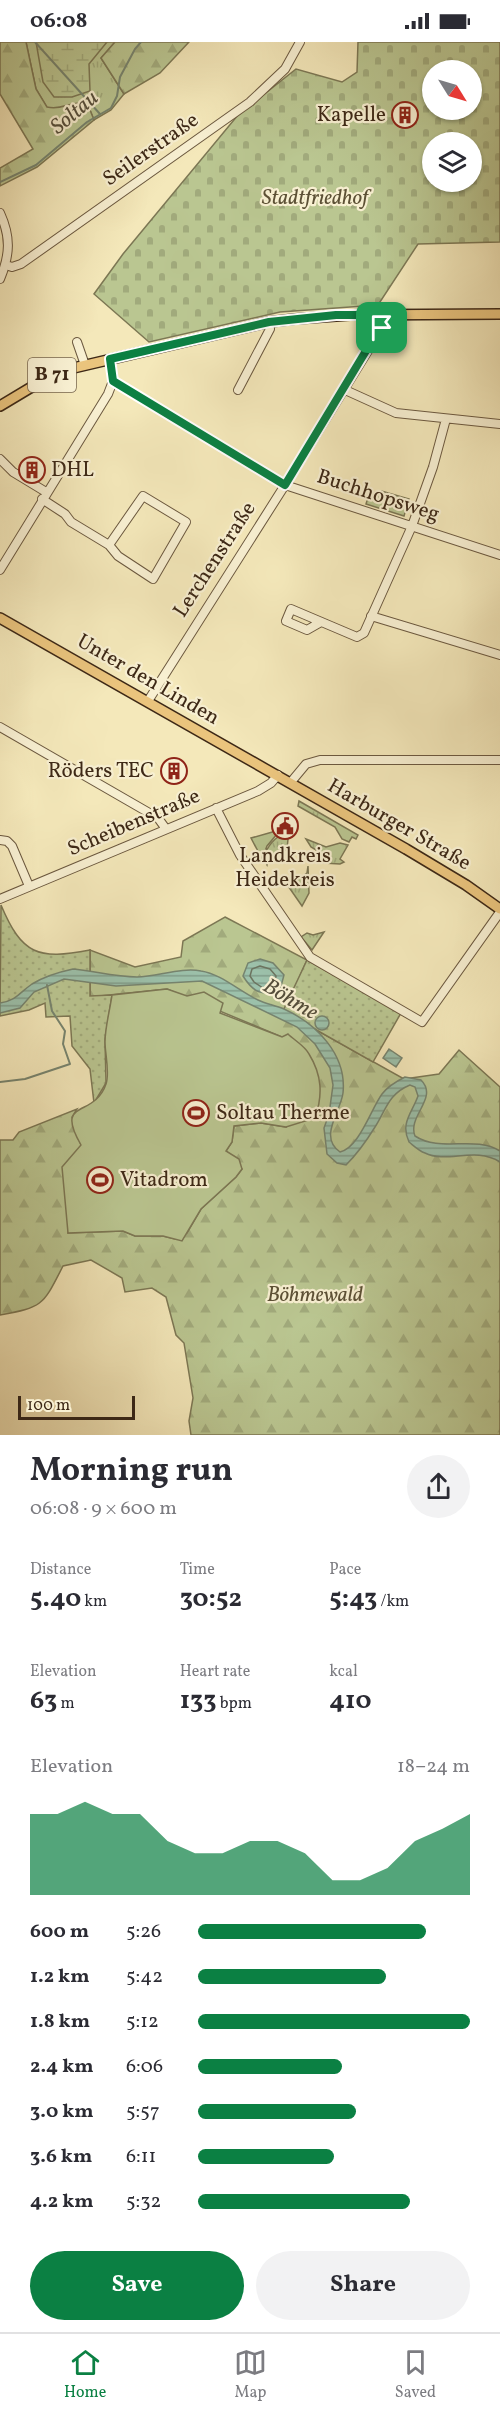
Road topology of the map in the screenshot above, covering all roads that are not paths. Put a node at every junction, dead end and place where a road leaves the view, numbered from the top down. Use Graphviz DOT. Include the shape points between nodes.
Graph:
graph roads {
  1 [pos="300,42"];
  2 [pos="0,213"];
  3 [pos="6,265"];
  4 [pos="0,279"];
  5 [pos="500,314"];
  6 [pos="384,315"];
  7 [pos="269,322"];
  8 [pos="77,342"];
  9 [pos="110,359"];
  10 [pos="85,365"];
  11 [pos="113,381"];
  12 [pos="343,389"];
  13 [pos="238,390"];
  14 [pos="0,406"];
  15 [pos="446,419"];
  16 [pos="500,424"];
  17 [pos="0,459"];
  18 [pos="285,485"];
  19 [pos="44,495"];
  20 [pos="412,526"];
  21 [pos="110,546"];
  22 [pos="500,555"];
  23 [pos="0,570"];
  24 [pos="371,616"];
  25 [pos="0,618"];
  26 [pos="321,622"];
  27 [pos="500,656"];
  28 [pos="148,701"];
  29 [pos="0,727"];
  30 [pos="500,760"];
  31 [pos="278,775"];
  32 [pos="291,782"];
  33 [pos="216,808"];
  34 [pos="166,829"];
  35 [pos="0,840"];
  36 [pos="29,886"];
  37 [pos="0,899"];
  38 [pos="498,913"];
  1 -- 3 [label="street, Seilerstraße" via="285,69 250,102 21,264"];
  2 -- 3 [label="street" via="9,238"];
  3 -- 4 [label="street"];
  5 -- 6 [label="main road, B 71"];
  6 -- 7 [label="main road, B 71"];
  6 -- 12 [label="street, Lerchenstraße" via="382,328"];
  7 -- 9 [label="main road, B 71"];
  7 -- 13 [label="street" via="270,329"];
  8 -- 10 [label="street"];
  9 -- 10 [label="main road, B 71"];
  9 -- 11 [label="street"];
  10 -- 14 [label="main road, B 71" via="56,373"];
  11 -- 18 [label="street, Buchhopsweg"];
  11 -- 19 [label="street"];
  12 -- 15 [label="street" via="396,412"];
  12 -- 18 [label="street, Lerchenstraße"];
  15 -- 16 [label="street"];
  15 -- 20 [label="street"];
  17 -- 19 [label="street"];
  18 -- 20 [label="street, Buchhopsweg"];
  18 -- 28 [label="street, Lerchenstraße"];
  19 -- 21 [label="street" via="71,522"];
  19 -- 23 [label="street"];
  20 -- 22 [label="street, Buchhopsweg"];
  20 -- 24 [label="street"];
  21 -- 21 [label="street" via="118,556 153,579 186,522 143,496"];
  24 -- 26 [label="street" via="364,633 357,637"];
  24 -- 27 [label="street"];
  25 -- 28 [label="main road, Unter den Linden"];
  28 -- 31 [label="main road, Unter den Linden"];
  29 -- 34 [label="street" via="158,818"];
  30 -- 32 [label="street" via="320,760 306,764"];
  31 -- 32 [label="main road, Harburger Straße"];
  31 -- 33 [label="street, Scheibenstraße" via="266,787"];
  32 -- 38 [label="main road, Harburger Straße" via="447,873"];
  33 -- 34 [label="street, Scheibenstraße"];
  33 -- 38 [label="street" via="240,855 310,957 422,1022"];
  34 -- 36 [label="street, Scheibenstraße"];
  35 -- 36 [label="street" via="12,846"];
  36 -- 37 [label="street, Scheibenstraße"];
}
